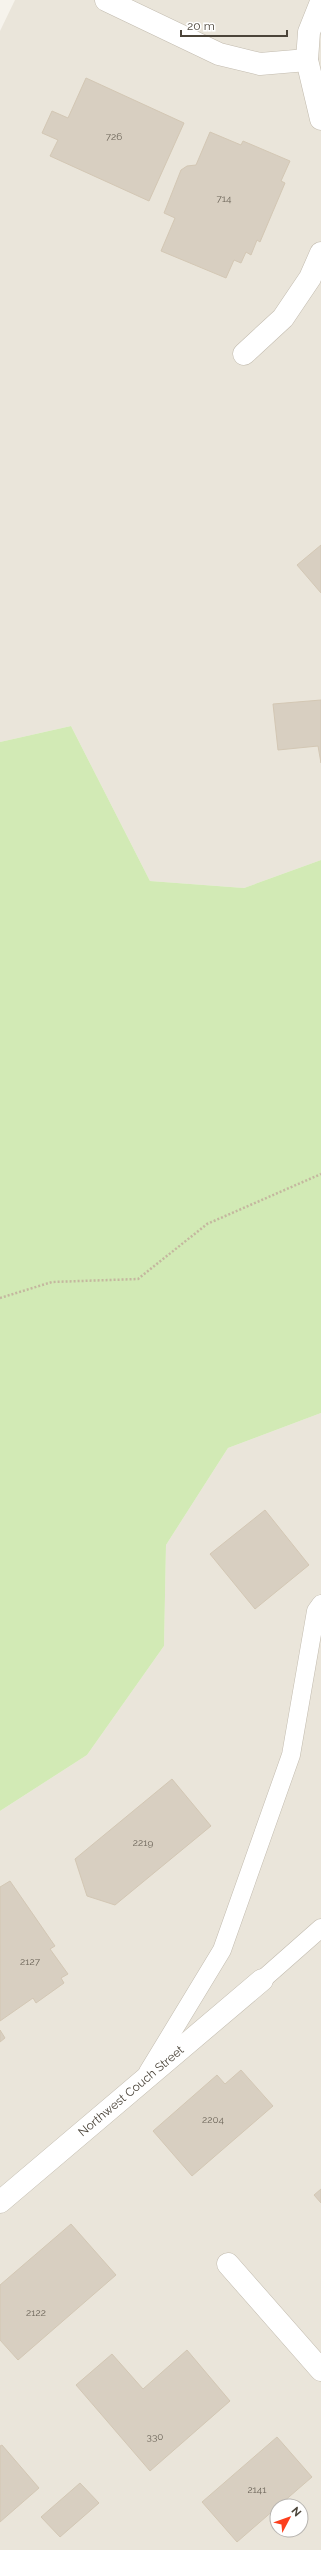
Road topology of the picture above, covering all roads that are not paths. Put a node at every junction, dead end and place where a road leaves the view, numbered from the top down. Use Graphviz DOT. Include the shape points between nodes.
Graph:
graph roads {
  1 [pos="106,0"];
  2 [pos="321,2"];
  3 [pos="307,60"];
  4 [pos="321,119"];
  5 [pos="321,253"];
  6 [pos="244,354"];
  7 [pos="321,1604"];
  8 [pos="321,1928"];
  9 [pos="262,1980"];
  10 [pos="143,2081"];
  11 [pos="0,2202"];
  12 [pos="228,2264"];
  13 [pos="321,2370"];
  1 -- 3 [label="street" via="219,54 260,64"];
  2 -- 3 [label="street" via="309,32"];
  3 -- 4 [label="street"];
  5 -- 6 [label="street" via="310,278 283,318"];
  7 -- 10 [label="lane" via="316,1611 291,1755 222,1950"];
  8 -- 9 [label="lane"];
  9 -- 10 [label="street, Northwest Couch Street"];
  10 -- 11 [label="street, Northwest Couch Street"];
  12 -- 13 [label="street"];
}
